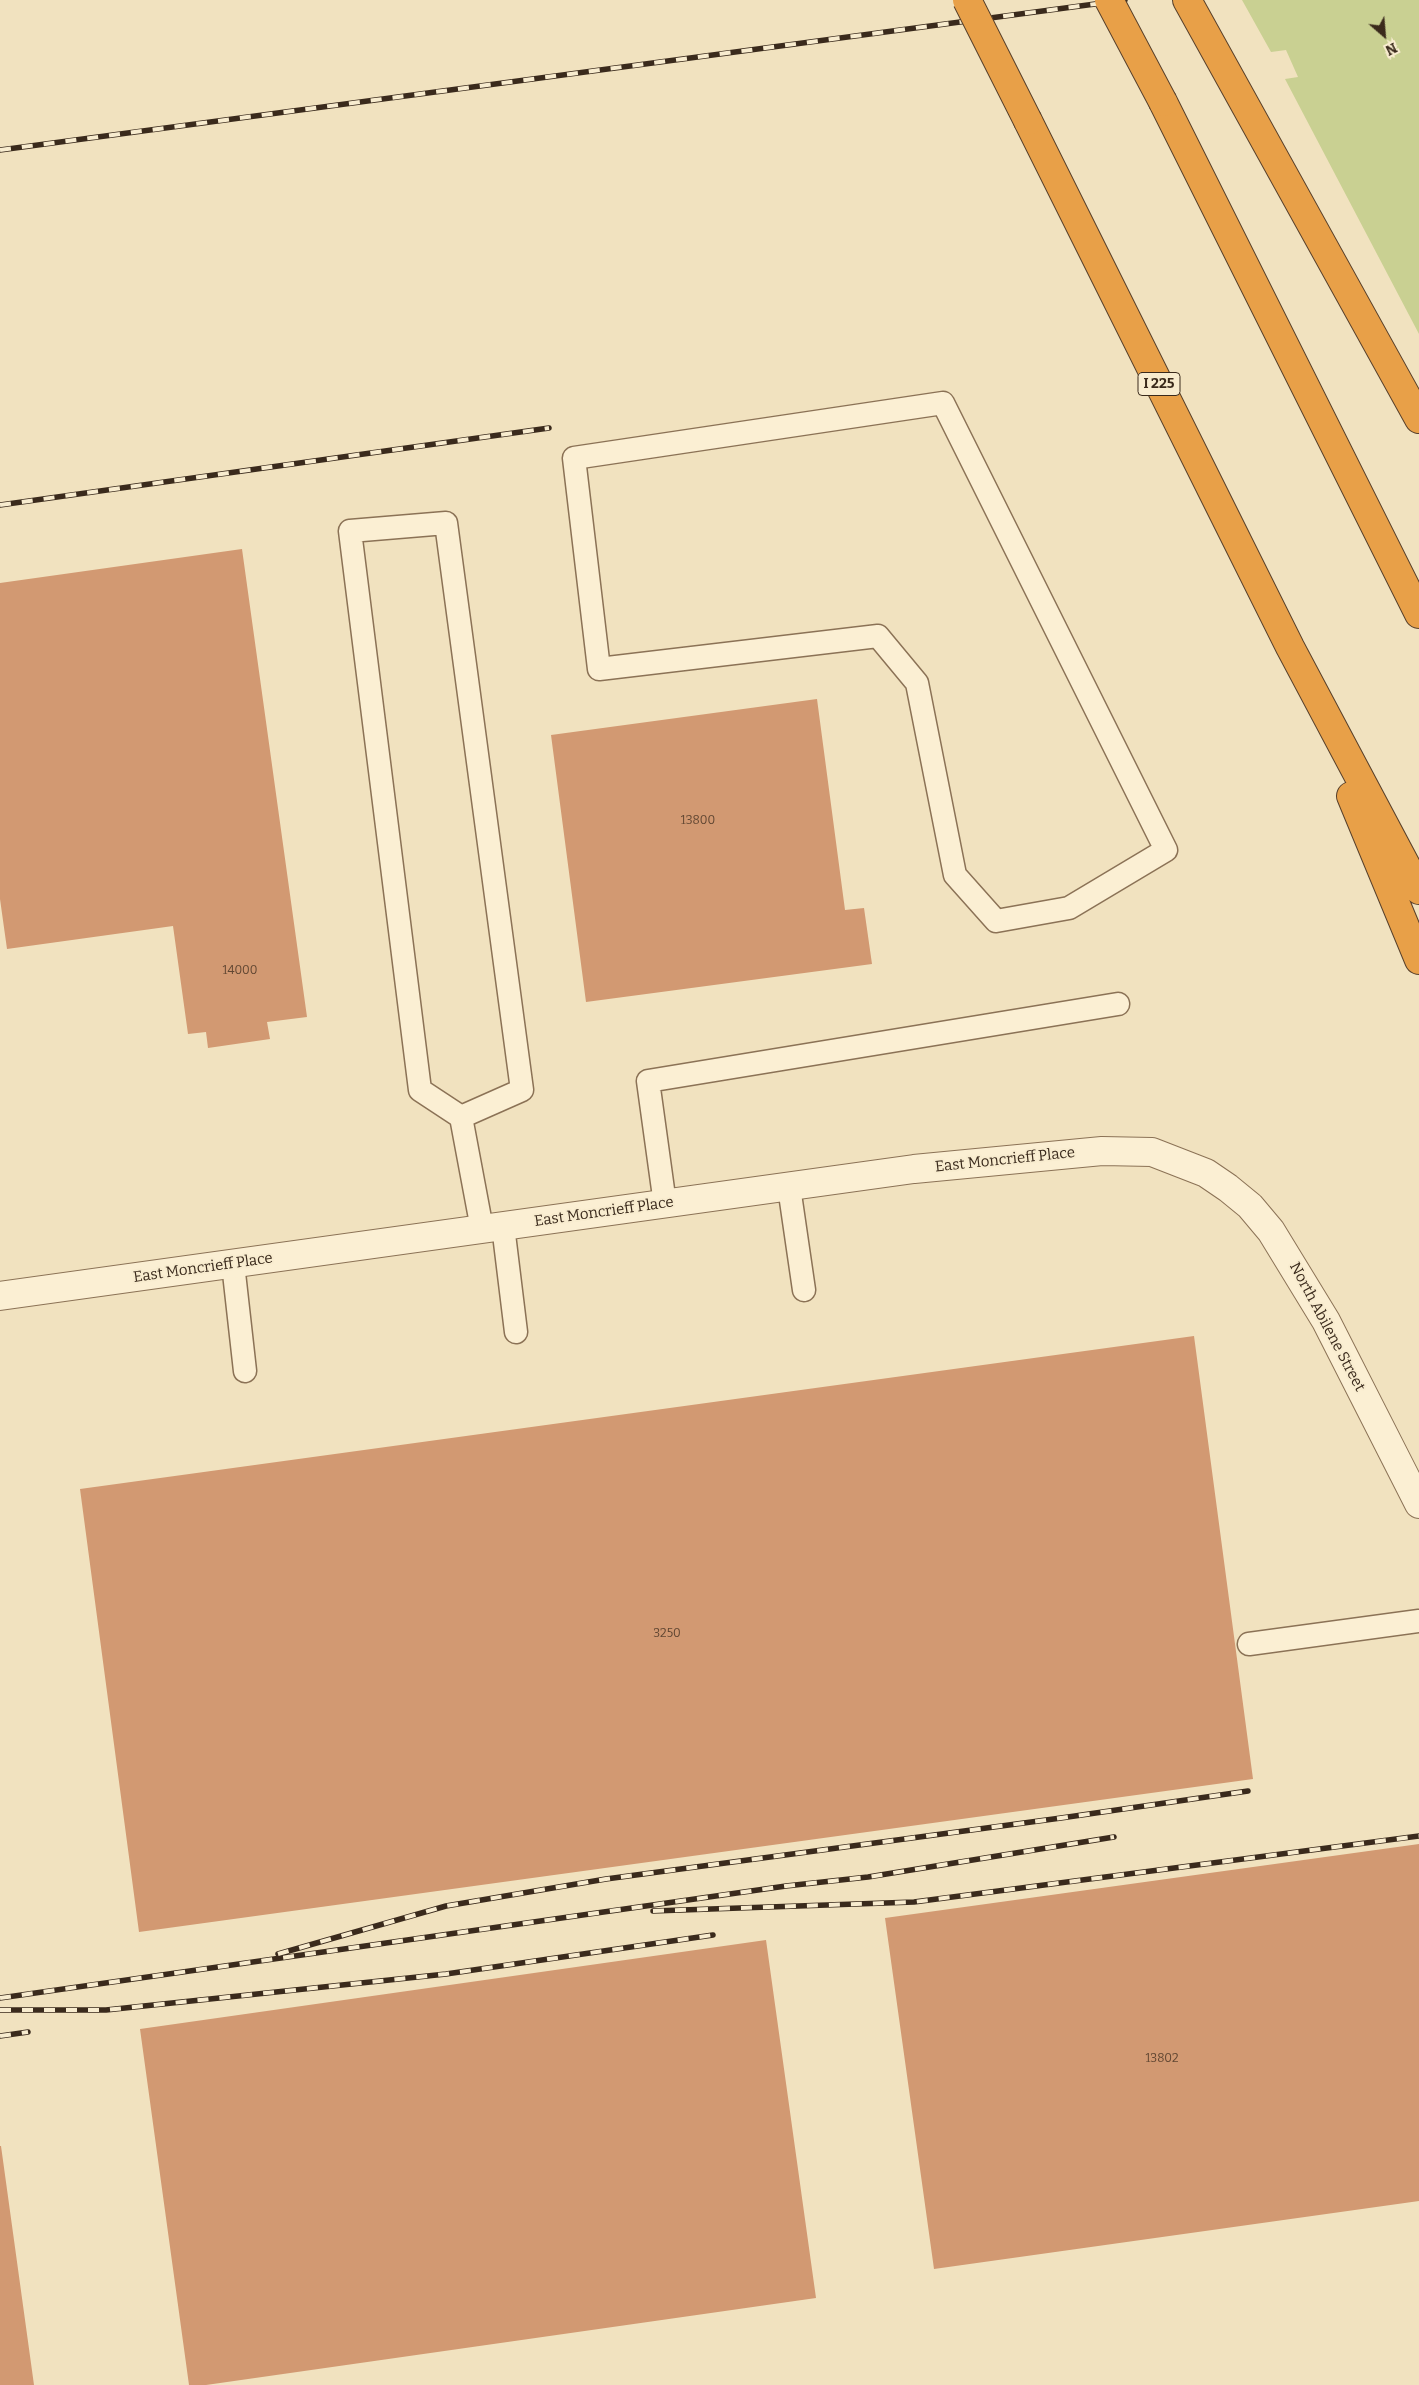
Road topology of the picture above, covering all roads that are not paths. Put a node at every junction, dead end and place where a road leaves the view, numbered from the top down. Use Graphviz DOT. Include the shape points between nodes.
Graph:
graph roads {
  1 [pos="967,0"];
  2 [pos="1110,0"];
  3 [pos="1187,0"];
  4 [pos="1419,418"];
  5 [pos="1419,614"];
  6 [pos="1290,646"];
  7 [pos="1166,850"];
  8 [pos="1419,890"];
  9 [pos="1419,960"];
  10 [pos="1118,1004"];
  11 [pos="461,1117"];
  12 [pos="1206,1173"];
  13 [pos="789,1187"];
  14 [pos="665,1204"];
  15 [pos="493,1228"];
  16 [pos="233,1264"];
  17 [pos="804,1290"];
  18 [pos="0,1296"];
  19 [pos="516,1332"];
  20 [pos="245,1371"];
  21 [pos="1419,1504"];
  22 [pos="1419,1621"];
  23 [pos="1248,1644"];
  1 -- 6 [label="highway, I 225, bridge"];
  2 -- 5 [label="highway, bridge"];
  3 -- 4 [label="highway"];
  6 -- 8 [label="highway"];
  6 -- 9 [label="highway"];
  7 -- 7 [label="lane" via="1069,908 996,921 955,875 917,683 878,636 599,669 574,458 943,404"];
  10 -- 14 [label="lane" via="648,1081"];
  11 -- 11 [label="lane" via="522,1090 446,523 350,531 420,1090"];
  11 -- 15 [label="lane"];
  12 -- 13 [label="street, East Moncrieff Place" via="1152,1152 1102,1150 923,1168"];
  12 -- 21 [label="street, North Abilene Street" via="1250,1206 1284,1248 1326,1321"];
  13 -- 14 [label="street, East Moncrieff Place"];
  13 -- 17 [label="lane"];
  14 -- 15 [label="street, East Moncrieff Place"];
  15 -- 16 [label="street, East Moncrieff Place"];
  15 -- 19 [label="lane"];
  16 -- 18 [label="street, East Moncrieff Place"];
  16 -- 20 [label="lane"];
  22 -- 23 [label="lane"];
}
